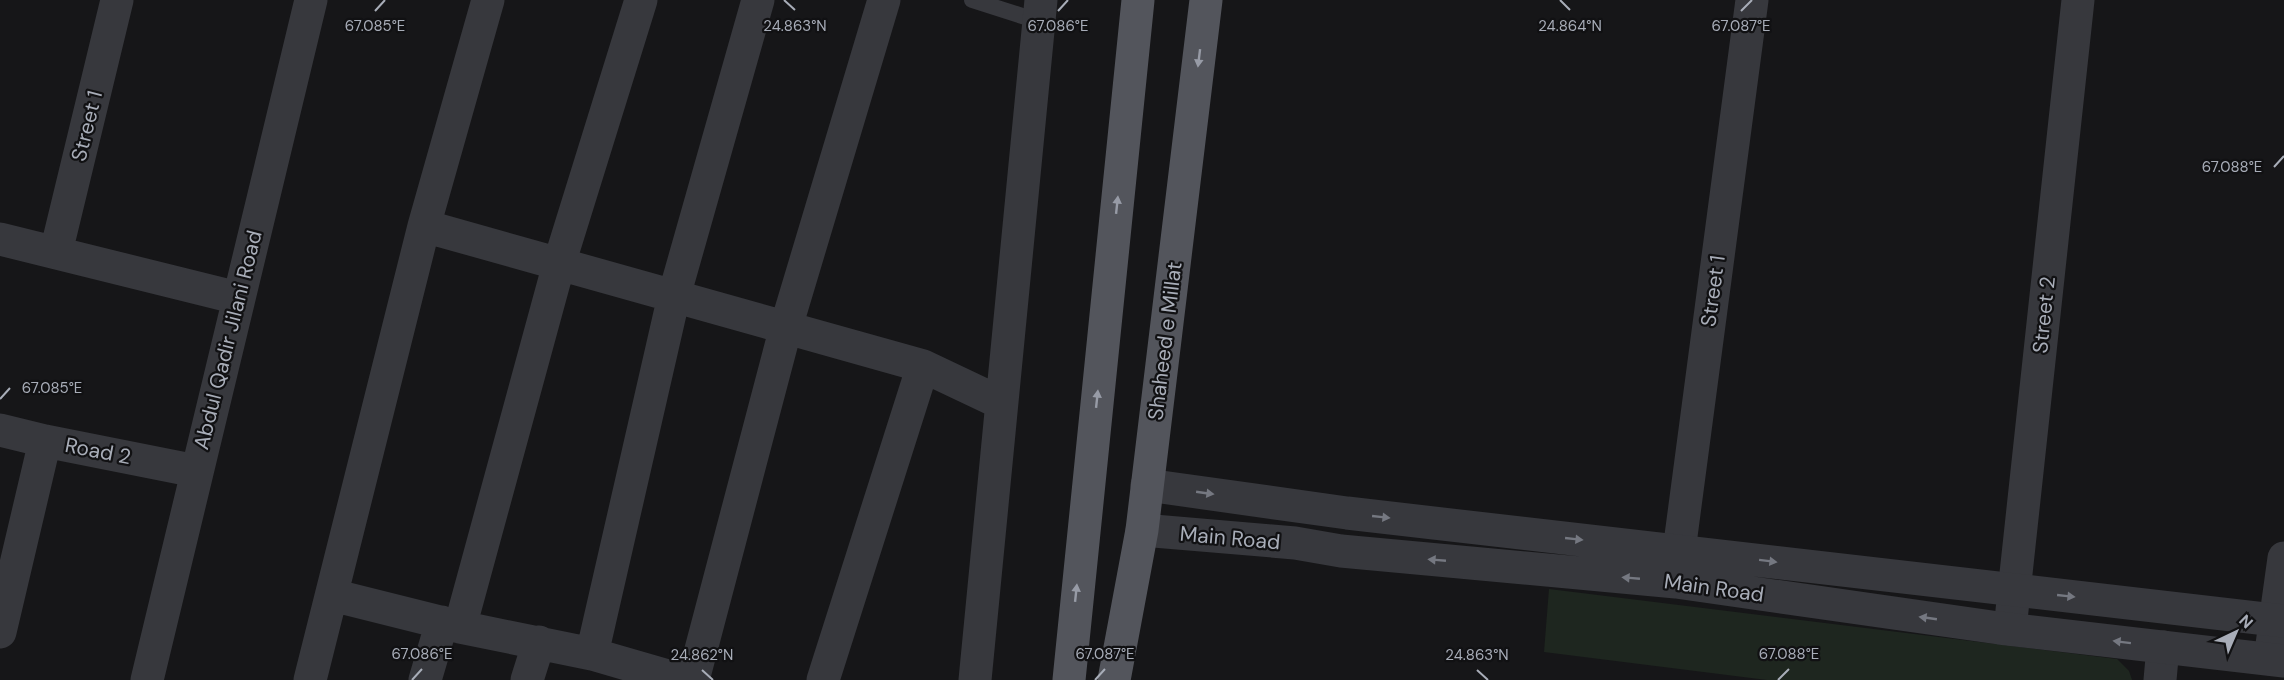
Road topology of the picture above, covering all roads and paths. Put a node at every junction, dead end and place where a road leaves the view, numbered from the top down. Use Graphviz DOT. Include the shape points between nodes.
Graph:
graph roads {
  1 [pos="117,0"];
  2 [pos="310,0"];
  3 [pos="488,0"];
  4 [pos="641,0"];
  5 [pos="758,0"];
  6 [pos="884,0"];
  7 [pos="972,0"];
  8 [pos="1138,0"];
  9 [pos="1206,0"];
  10 [pos="1752,0"];
  11 [pos="2078,0"];
  12 [pos="1040,10"];
  13 [pos="424,226"];
  14 [pos="0,239"];
  15 [pos="56,252"];
  16 [pos="559,264"];
  17 [pos="674,296"];
  18 [pos="238,298"];
  19 [pos="786,327"];
  20 [pos="923,366"];
  21 [pos="1001,402"];
  22 [pos="0,430"];
  23 [pos="45,441"];
  24 [pos="196,471"];
  25 [pos="1147,484"];
  26 [pos="1242,498"];
  27 [pos="1347,513"];
  28 [pos="1142,530"];
  29 [pos="1239,540"];
  30 [pos="1341,550"];
  31 [pos="2284,558"];
  32 [pos="1678,567"];
  33 [pos="2014,590"];
  34 [pos="332,595"];
  35 [pos="2280,620"];
  36 [pos="451,625"];
  37 [pos="2010,629"];
  38 [pos="0,632"];
  39 [pos="539,642"];
  40 [pos="1119,646"];
  41 [pos="2163,647"];
  42 [pos="592,654"];
  43 [pos="2277,660"];
  44 [pos="1070,665"];
  45 [pos="630,673"];
  46 [pos="147,680"];
  47 [pos="310,680"];
  48 [pos="425,680"];
  49 [pos="527,680"];
  50 [pos="682,680"];
  51 [pos="693,680"];
  52 [pos="823,680"];
  53 [pos="975,680"];
  54 [pos="1053,680"];
  55 [pos="1114,680"];
  56 [pos="1134,680"];
  57 [pos="2160,680"];
  1 -- 15 [label="street, Street 1"];
  2 -- 18 [label="street, Abdul Qadir Jilani Road"];
  3 -- 13 [label="street"];
  4 -- 16 [label="street"];
  5 -- 17 [label="street"];
  6 -- 19 [label="street"];
  7 -- 12 [label="lane"];
  44 -- 8 [label="main road, one-way"];
  9 -- 25 [label="main road, Shaheed e Millat, one-way"];
  10 -- 32 [label="street, Street 1"];
  11 -- 33 [label="street, Street 2"];
  12 -- 21 [label="street"];
  13 -- 16 [label="street"];
  13 -- 34 [label="street"];
  14 -- 15 [label="street"];
  15 -- 18 [label="street"];
  16 -- 17 [label="street"];
  16 -- 36 [label="street"];
  17 -- 19 [label="street"];
  17 -- 42 [label="street"];
  18 -- 24 [label="street, Abdul Qadir Jilani Road"];
  19 -- 20 [label="street"];
  19 -- 51 [label="street"];
  20 -- 21 [label="street"];
  20 -- 52 [label="street"];
  21 -- 53 [label="street"];
  22 -- 23 [label="street, Road 2"];
  23 -- 24 [label="street, Road 2"];
  23 -- 38 [label="street"];
  24 -- 46 [label="street, Abdul Qadir Jilani Road"];
  25 -- 26 [label="street, Main Road, one-way"];
  25 -- 28 [label="main road, Shaheed e Millat"];
  26 -- 27 [label="street, Main Road"];
  26 -- 29 [label="street"];
  27 -- 30 [label="street"];
  27 -- 32 [label="street, Main Road, one-way"];
  28 -- 29 [label="street, Main Road"];
  28 -- 40 [label="main road, Shaheed e Millat"];
  29 -- 30 [label="street, Main Road"];
  32 -- 30 [label="street, Main Road, one-way"];
  31 -- 35 [label="street"];
  32 -- 33 [label="street, Main Road, one-way"];
  37 -- 32 [label="street, Main Road, one-way"];
  33 -- 35 [label="street, Main Road, one-way"];
  33 -- 37 [label="street, Street 2"];
  34 -- 36 [label="street"];
  34 -- 47 [label="street"];
  35 -- 43 [label="street"];
  36 -- 39 [label="street"];
  36 -- 48 [label="street"];
  41 -- 37 [label="street, Main Road, one-way"];
  39 -- 42 [label="street"];
  39 -- 49 [label="street"];
  40 -- 55 [label="main road, Shaheed e Millat"];
  40 -- 56 [label="main road"];
  41 -- 43 [label="street, Main Road"];
  41 -- 57 [label="street"];
  42 -- 45 [label="street"];
  44 -- 54 [label="main road"];
  45 -- 50 [label="street"];
}
